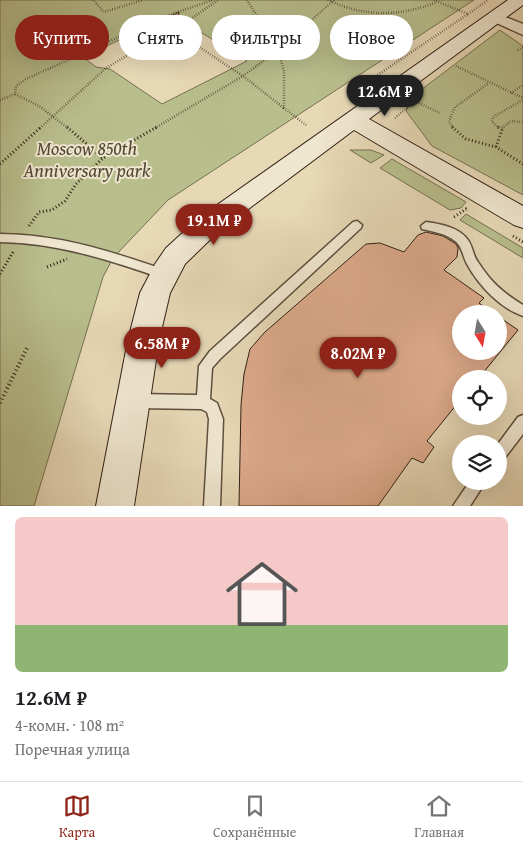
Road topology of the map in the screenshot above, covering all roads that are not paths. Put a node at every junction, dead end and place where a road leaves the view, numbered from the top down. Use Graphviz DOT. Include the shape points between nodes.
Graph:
graph roads {
  1 [pos="519,0"];
  2 [pos="492,8"];
  3 [pos="523,30"];
  4 [pos="352,120"];
  5 [pos="358,225"];
  6 [pos="515,225"];
  7 [pos="426,226"];
  8 [pos="0,238"];
  9 [pos="164,274"];
  10 [pos="523,311"];
  11 [pos="132,402"];
  12 [pos="203,402"];
  13 [pos="523,422"];
  14 [pos="507,443"];
  15 [pos="472,490"];
  16 [pos="115,506"];
  17 [pos="212,506"];
  18 [pos="460,506"];
  1 -- 2 [label="main road"];
  2 -- 3 [label="street"];
  2 -- 4 [label="main road"];
  4 -- 6 [label="main road"];
  4 -- 9 [label="main road" via="202,229 178,253"];
  5 -- 12 [label="lane" via="215,355 206,366"];
  7 -- 10 [label="lane" via="443,229 458,237 472,263 497,295"];
  8 -- 9 [label="lane" via="71,245"];
  9 -- 11 [label="main road" via="146,327"];
  11 -- 12 [label="lane"];
  11 -- 16 [label="main road"];
  12 -- 17 [label="lane" via="212,408 216,419"];
  13 -- 14 [label="lane"];
  15 -- 18 [label="lane"];
}
